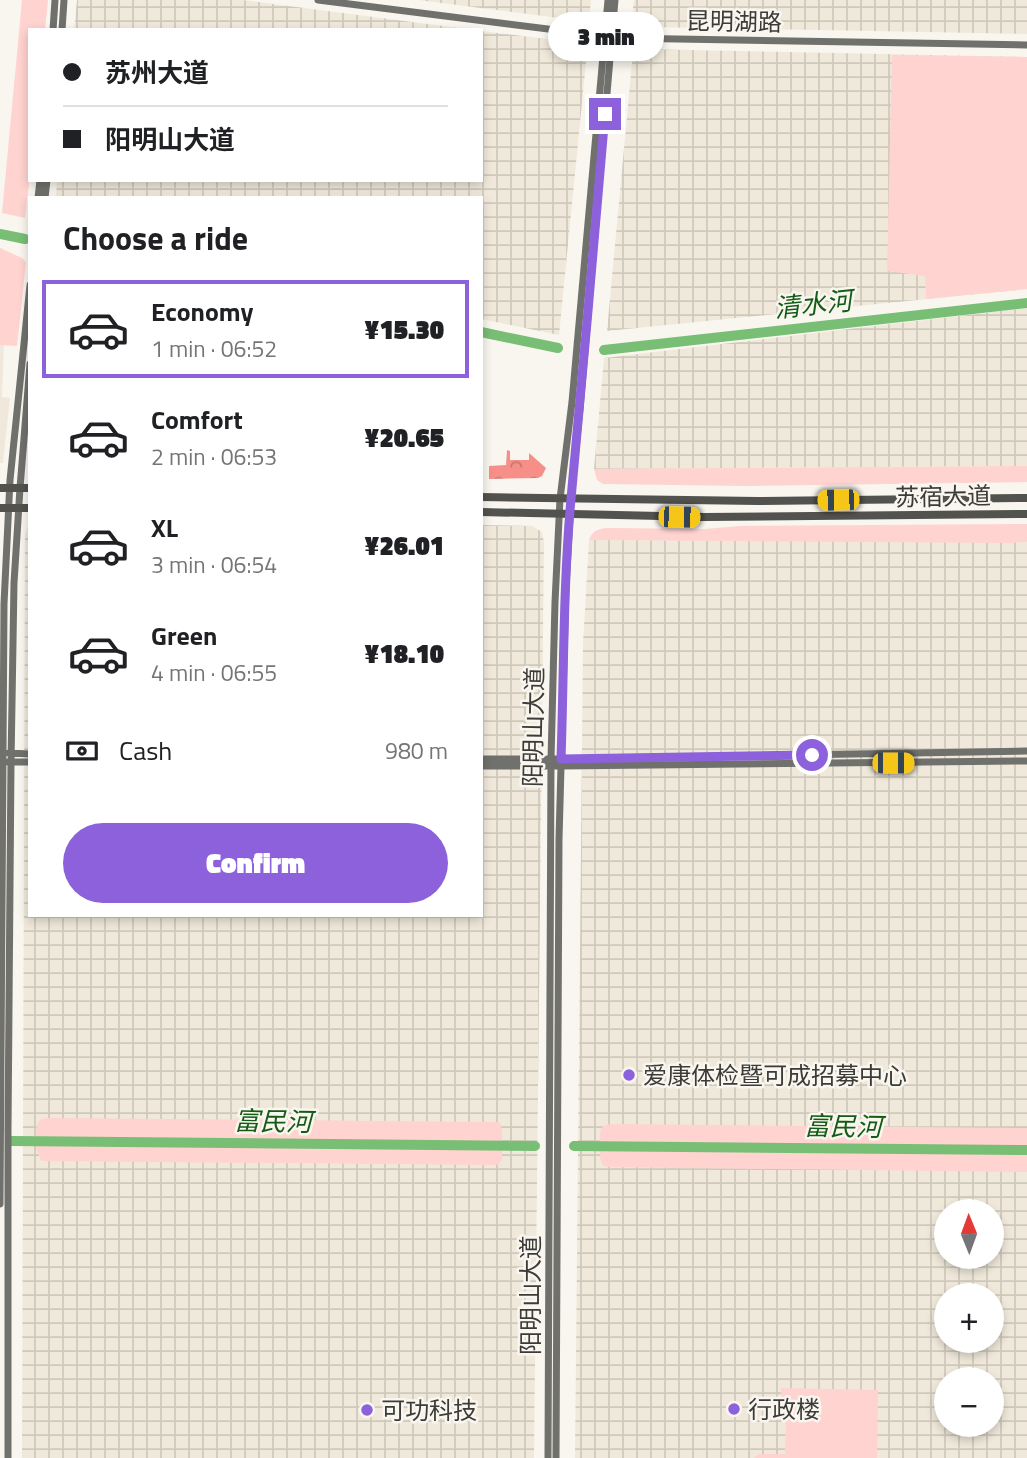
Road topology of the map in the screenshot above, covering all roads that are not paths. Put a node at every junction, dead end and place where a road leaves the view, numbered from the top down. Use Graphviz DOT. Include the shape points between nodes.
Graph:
graph roads {
  1 [pos="55,0"];
  2 [pos="64,0"];
  3 [pos="318,0"];
  4 [pos="608,0"];
  5 [pos="615,0"];
  6 [pos="52,28"];
  7 [pos="62,28"];
  8 [pos="608,37"];
  9 [pos="1027,45"];
  10 [pos="28,305"];
  11 [pos="28,389"];
  12 [pos="0,488"];
  13 [pos="10,488"];
  14 [pos="20,488"];
  15 [pos="28,488"];
  16 [pos="483,498"];
  17 [pos="1027,498"];
  18 [pos="560,499"];
  19 [pos="571,499"];
  20 [pos="9,508"];
  21 [pos="28,508"];
  22 [pos="483,512"];
  23 [pos="559,514"];
  24 [pos="1027,514"];
  25 [pos="570,515"];
  26 [pos="1027,751"];
  27 [pos="28,754"];
  28 [pos="5,757"];
  29 [pos="483,759"];
  30 [pos="1027,761"];
  31 [pos="28,762"];
  32 [pos="551,763"];
  33 [pos="561,763"];
  34 [pos="483,766"];
  35 [pos="0,1204"];
  36 [pos="8,1458"];
  37 [pos="548,1458"];
  38 [pos="556,1458"];
  1 -- 6 [label="main road"];
  2 -- 7 [label="main road"];
  3 -- 8 [label="main road, 昆明湖路"];
  4 -- 8 [label="main road, 阳明山大道"];
  5 -- 8 [label="main road, 阳明山大道"];
  8 -- 9 [label="main road, 昆明湖路"];
  8 -- 18 [label="main road, 阳明山大道"];
  8 -- 19 [label="main road, 阳明山大道"];
  10 -- 13 [label="main road"];
  11 -- 14 [label="main road"];
  12 -- 13 [label="main road"];
  13 -- 14 [label="main road"];
  13 -- 20 [label="main road"];
  14 -- 15 [label="main road"];
  14 -- 20 [label="main road"];
  16 -- 18 [label="main road, 苏宿大道"];
  17 -- 19 [label="main road, 苏宿大道"];
  18 -- 19 [label="main road, 苏宿大道"];
  18 -- 23 [label="main road, 阳明山大道"];
  19 -- 25 [label="main road, 阳明山大道"];
  20 -- 21 [label="main road"];
  20 -- 28 [label="main road"];
  22 -- 23 [label="main road, 苏宿大道"];
  23 -- 25 [label="main road, 苏宿大道"];
  23 -- 32 [label="main road, 阳明山大道"];
  24 -- 25 [label="main road, 苏宿大道"];
  25 -- 33 [label="main road, 阳明山大道"];
  26 -- 33 [label="main road"];
  27 -- 28 [label="main road"];
  28 -- 31 [label="main road"];
  28 -- 35 [label="main road"];
  28 -- 36 [label="main road"];
  29 -- 32 [label="main road"];
  30 -- 33 [label="main road"];
  32 -- 33 [label="main road"];
  32 -- 34 [label="main road"];
  32 -- 37 [label="main road, 阳明山大道"];
  33 -- 38 [label="main road, 阳明山大道"];
}
